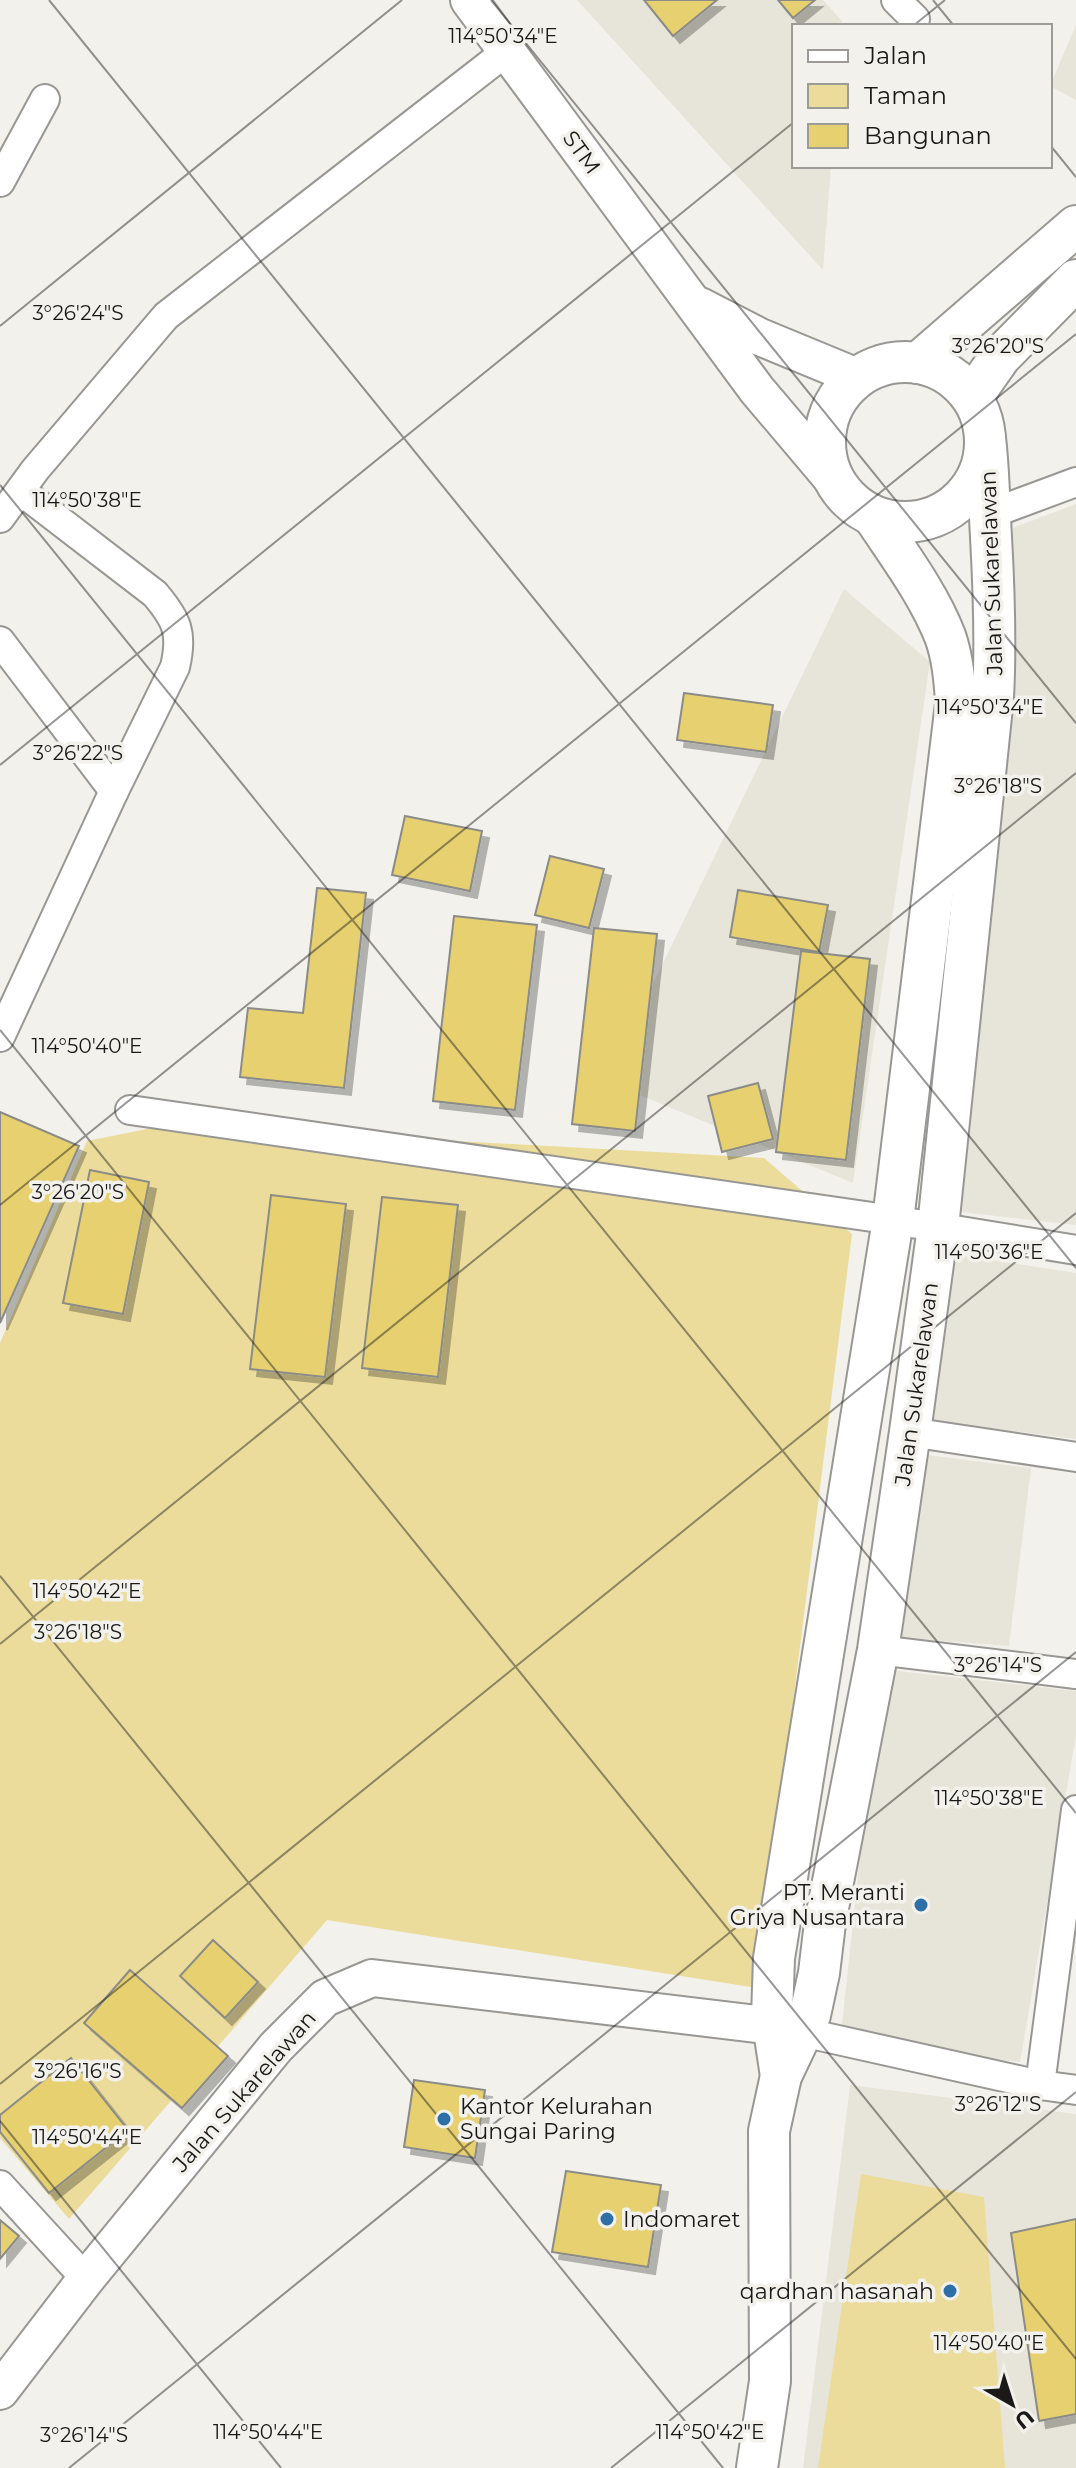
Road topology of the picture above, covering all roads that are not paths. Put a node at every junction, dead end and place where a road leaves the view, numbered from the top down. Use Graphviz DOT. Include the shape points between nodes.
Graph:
graph roads {
  1 [pos="469,0"];
  2 [pos="507,51"];
  3 [pos="45,99"];
  4 [pos="0,182"];
  5 [pos="1076,226"];
  6 [pos="1076,280"];
  7 [pos="695,304"];
  8 [pos="918,363"];
  9 [pos="857,377"];
  10 [pos="972,397"];
  11 [pos="985,438"];
  12 [pos="834,481"];
  13 [pos="1076,482"];
  14 [pos="21,491"];
  15 [pos="990,514"];
  16 [pos="874,517"];
  17 [pos="0,518"];
  18 [pos="0,641"];
  19 [pos="114,791"];
  20 [pos="0,1037"];
  21 [pos="130,1110"];
  22 [pos="893,1220"];
  23 [pos="938,1227"];
  24 [pos="1076,1250"];
  25 [pos="910,1432"];
  26 [pos="1076,1457"];
  27 [pos="878,1650"];
  28 [pos="1076,1674"];
  29 [pos="1076,1810"];
  30 [pos="788,2029"];
  31 [pos="1040,2085"];
  32 [pos="1076,2090"];
  33 [pos="0,2185"];
  34 [pos="86,2279"];
  35 [pos="0,2391"];
  36 [pos="757,2468"];
  1 -- 2 [label="street, STM"];
  2 -- 7 [label="street, STM"];
  2 -- 14 [label="street" via="166,316"];
  3 -- 4 [label="street"];
  5 -- 8 [label="main road"];
  6 -- 10 [label="main road" via="1000,357"];
  7 -- 9 [label="street"];
  7 -- 12 [label="street, STM" via="757,390"];
  8 -- 9 [label="main road" via="883,365"];
  8 -- 10 [label="main road" via="939,369"];
  9 -- 12 [label="main road" via="838,398 826,424 825,453"];
  10 -- 11 [label="main road"];
  11 -- 15 [label="main road, Jalan Sukarelawan"];
  11 -- 16 [label="main road" via="982,464 971,488 951,508 914,521"];
  12 -- 16 [label="main road" via="844,496"];
  13 -- 15 [label="street"];
  14 -- 17 [label="street"];
  14 -- 19 [label="street" via="155,594 178,628 175,667"];
  15 -- 23 [label="main road, Jalan Sukarelawan" via="993,697"];
  16 -- 22 [label="main road, Jalan Sukarelawan" via="930,603 946,638 956,704"];
  18 -- 19 [label="street"];
  19 -- 20 [label="street"];
  21 -- 22 [label="street"];
  22 -- 23 [label="street"];
  22 -- 30 [label="main road, Jalan Sukarelawan" via="774,1958 772,2017"];
  23 -- 24 [label="street"];
  23 -- 25 [label="main road, Jalan Sukarelawan"];
  25 -- 26 [label="street"];
  25 -- 27 [label="main road, Jalan Sukarelawan"];
  27 -- 28 [label="street"];
  27 -- 30 [label="main road, Jalan Sukarelawan" via="810,2015"];
  29 -- 31 [label="street"];
  30 -- 31 [label="street"];
  30 -- 34 [label="street, Jalan Sukarelawan" via="372,1978 325,1998 276,2047"];
  30 -- 36 [label="main road, Jalan Sukarelawan" via="769,2131 770,2381"];
  31 -- 32 [label="street"];
  33 -- 34 [label="street"];
  34 -- 35 [label="street, Jalan Sukarelawan"];
}
